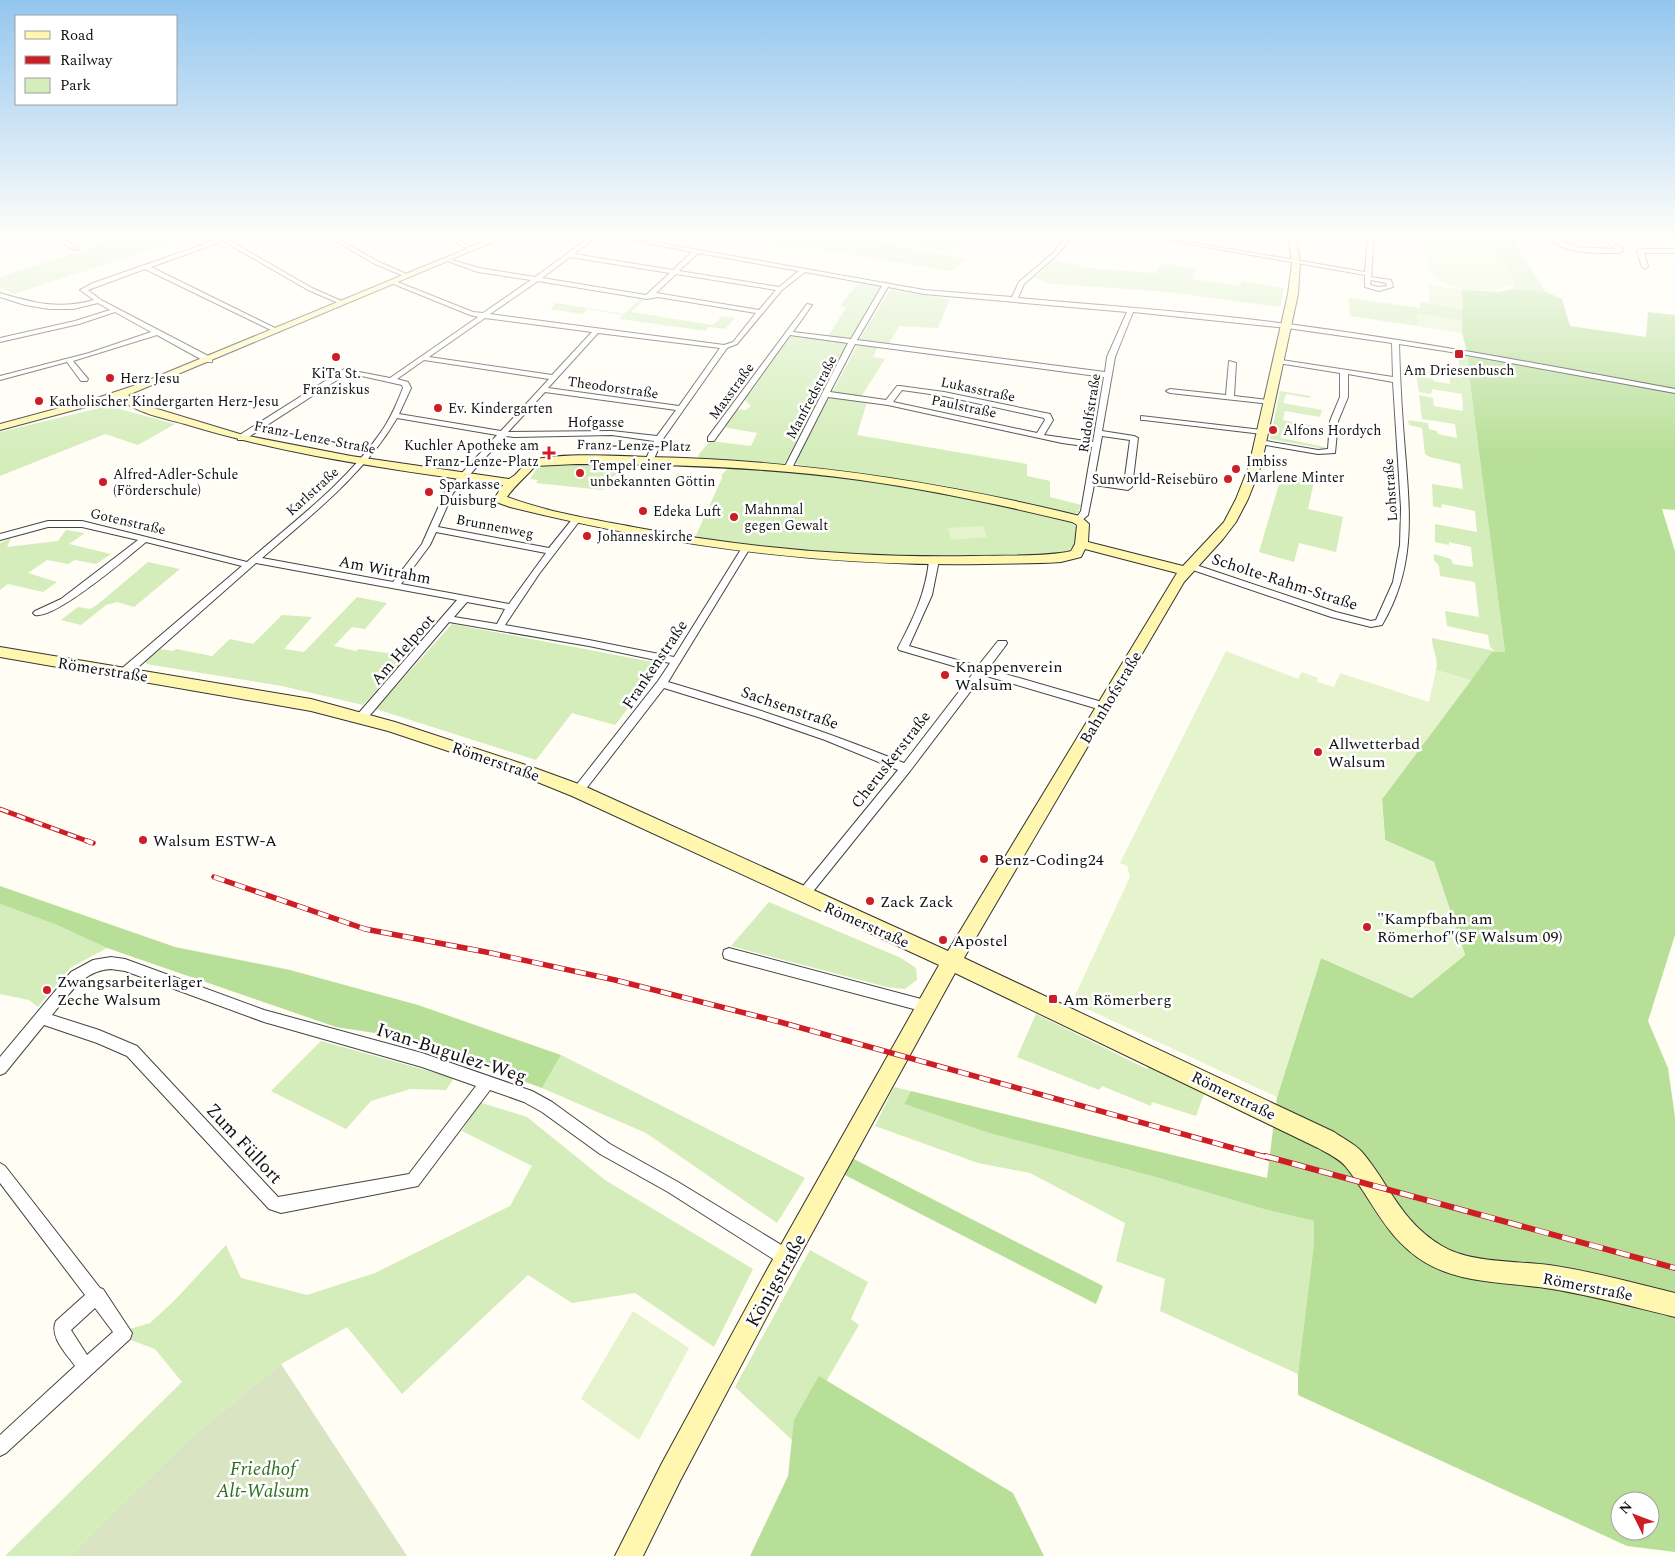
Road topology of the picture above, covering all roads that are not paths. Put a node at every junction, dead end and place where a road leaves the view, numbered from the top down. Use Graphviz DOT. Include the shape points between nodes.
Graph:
graph roads {
  1 [pos="1131,309"];
  2 [pos="116,310"];
  3 [pos="234,310"];
  4 [pos="327,310"];
  5 [pos="459,310"];
  6 [pos="492,310"];
  7 [pos="745,310"];
  8 [pos="762,310"];
  9 [pos="805,310"];
  10 [pos="872,310"];
  11 [pos="1137,310"];
  12 [pos="1290,310"];
  13 [pos="760,312"];
  14 [pos="484,315"];
  15 [pos="1287,326"];
  16 [pos="597,330"];
  17 [pos="277,331"];
  18 [pos="158,332"];
  19 [pos="787,333"];
  20 [pos="0,340"];
  21 [pos="854,342"];
  22 [pos="1395,342"];
  23 [pos="725,348"];
  24 [pos="422,358"];
  25 [pos="69,360"];
  26 [pos="210,360"];
  27 [pos="1278,361"];
  28 [pos="1232,363"];
  29 [pos="1344,372"];
  30 [pos="1108,375"];
  31 [pos="553,377"];
  32 [pos="0,378"];
  33 [pos="84,379"];
  34 [pos="391,380"];
  35 [pos="1396,380"];
  36 [pos="542,389"];
  37 [pos="1170,391"];
  38 [pos="1675,391"];
  39 [pos="121,394"];
  40 [pos="826,394"];
  41 [pos="1230,398"];
  42 [pos="1268,402"];
  43 [pos="888,403"];
  44 [pos="681,409"];
  45 [pos="396,416"];
  46 [pos="1144,418"];
  47 [pos="0,426"];
  48 [pos="502,433"];
  49 [pos="1098,433"];
  50 [pos="1040,436"];
  51 [pos="1261,437"];
  52 [pos="241,438"];
  53 [pos="659,439"];
  54 [pos="711,439"];
  55 [pos="1096,445"];
  56 [pos="649,461"];
  57 [pos="363,462"];
  58 [pos="788,468"];
  59 [pos="463,476"];
  60 [pos="1091,482"];
  61 [pos="511,483"];
  62 [pos="577,519"];
  63 [pos="1078,520"];
  64 [pos="433,529"];
  65 [pos="0,537"];
  66 [pos="145,539"];
  67 [pos="1081,544"];
  68 [pos="746,548"];
  69 [pos="551,551"];
  70 [pos="934,560"];
  71 [pos="252,562"];
  72 [pos="1188,569"];
  73 [pos="394,586"];
  74 [pos="464,599"];
  75 [pos="510,607"];
  76 [pos="38,613"];
  77 [pos="448,618"];
  78 [pos="1371,624"];
  79 [pos="499,628"];
  80 [pos="1002,643"];
  81 [pos="0,652"];
  82 [pos="676,661"];
  83 [pos="981,670"];
  84 [pos="124,673"];
  85 [pos="662,684"];
  86 [pos="1105,707"];
  87 [pos="361,718"];
  88 [pos="906,768"];
  89 [pos="578,791"];
  90 [pos="802,895"];
  91 [pos="729,954"];
  92 [pos="952,962"];
  93 [pos="925,1006"];
  94 [pos="43,1018"];
  95 [pos="0,1068"];
  96 [pos="487,1082"];
  97 [pos="0,1171"];
  98 [pos="787,1258"];
  99 [pos="97,1295"];
  100 [pos="1675,1305"];
  101 [pos="86,1368"];
  102 [pos="0,1447"];
  103 [pos="629,1556"];
  1 -- 30 [label="street, Rudolfstraße" via="1111,357"];
  2 -- 18 [label="street"];
  2 -- 20 [label="street" via="77,323"];
  3 -- 17 [label="street"];
  4 -- 17 [label="street"];
  5 -- 14 [label="street"];
  6 -- 14 [label="street"];
  7 -- 13 [label="street"];
  8 -- 13 [label="street"];
  9 -- 19 [label="street, Maxstraße"];
  10 -- 21 [label="street, Manfredstraße"];
  11 -- 15 [label="street"];
  12 -- 15 [label="street, Bahnhofstraße"];
  13 -- 23 [label="street" via="735,343"];
  14 -- 16 [label="street"];
  14 -- 24 [label="street"];
  15 -- 22 [label="street"];
  15 -- 27 [label="street, Bahnhofstraße"];
  16 -- 23 [label="street"];
  16 -- 31 [label="street"];
  17 -- 26 [label="street"];
  18 -- 25 [label="street"];
  18 -- 26 [label="street"];
  19 -- 21 [label="street"];
  19 -- 54 [label="street, Maxstraße"];
  21 -- 30 [label="street"];
  21 -- 40 [label="street, Manfredstraße"];
  22 -- 35 [label="street, Lohstraße"];
  22 -- 38 [label="street"];
  23 -- 44 [label="street"];
  24 -- 31 [label="street"];
  24 -- 34 [label="street"];
  25 -- 32 [label="street"];
  25 -- 33 [label="street"];
  26 -- 39 [label="street"];
  27 -- 29 [label="street"];
  27 -- 42 [label="street, Bahnhofstraße"];
  28 -- 41 [label="street"];
  29 -- 35 [label="street"];
  29 -- 51 [label="street" via="1344,397 1334,420 1332,452 1318,452"];
  30 -- 49 [label="street, Rudolfstraße"];
  31 -- 36 [label="street"];
  34 -- 45 [label="street, Karlstraße" via="405,384 407,388"];
  34 -- 52 [label="street" via="348,371"];
  35 -- 78 [label="street, Lohstraße" via="1406,541 1402,568 1389,605 1379,624"];
  36 -- 44 [label="street, Theodorstraße"];
  36 -- 48 [label="street"];
  37 -- 41 [label="street"];
  39 -- 47 [label="street"];
  39 -- 52 [label="street, Franz-Lenze-Straße" via="130,402 150,410"];
  40 -- 43 [label="street, Paulstraße"];
  40 -- 58 [label="street, Manfredstraße"];
  41 -- 42 [label="street"];
  42 -- 51 [label="street, Bahnhofstraße"];
  43 -- 50 [label="street, Paulstraße"];
  43 -- 50 [label="street, Lukasstraße" via="900,388 1047,416 1049,420"];
  44 -- 53 [label="street"];
  45 -- 48 [label="street, Hofgasse"];
  45 -- 57 [label="street, Karlstraße"];
  46 -- 51 [label="street"];
  48 -- 53 [label="street, Hofgasse" via="631,434"];
  48 -- 59 [label="street"];
  49 -- 55 [label="street, Rudolfstraße"];
  49 -- 60 [label="street" via="1134,438 1128,487"];
  50 -- 55 [label="street, Paulstraße"];
  51 -- 72 [label="street, Bahnhofstraße" via="1248,489 1238,508 1224,531"];
  52 -- 57 [label="street, Franz-Lenze-Straße"];
  53 -- 56 [label="street"];
  55 -- 60 [label="street, Rudolfstraße"];
  56 -- 58 [label="street, Franz-Lenze-Platz"];
  56 -- 61 [label="street, Franz-Lenze-Platz" via="534,462"];
  57 -- 59 [label="street, Franz-Lenze-Straße"];
  57 -- 71 [label="street, Karlstraße"];
  58 -- 63 [label="street, Franz-Lenze-Platz" via="916,485"];
  59 -- 61 [label="street, Franz-Lenze-Straße"];
  59 -- 64 [label="street" via="449,492"];
  60 -- 63 [label="street, Rudolfstraße" via="1084,515"];
  61 -- 62 [label="street" via="501,500"];
  62 -- 68 [label="street"];
  62 -- 69 [label="street"];
  63 -- 67 [label="street" via="1083,524"];
  64 -- 69 [label="street, Brunnenweg"];
  64 -- 73 [label="street" via="420,555"];
  65 -- 66 [label="street, Gotenstraße" via="34,527 66,523"];
  66 -- 71 [label="street, Gotenstraße"];
  66 -- 76 [label="street" via="65,600"];
  67 -- 70 [label="street" via="1073,556"];
  67 -- 72 [label="street"];
  68 -- 70 [label="street"];
  68 -- 82 [label="street, Frankenstraße"];
  69 -- 75 [label="street"];
  70 -- 83 [label="street" via="929,596 903,648"];
  71 -- 73 [label="street, Am Witrahm"];
  71 -- 84 [label="street, Karlstraße"];
  72 -- 78 [label="street, Scholte-Rahm-Straße"];
  72 -- 86 [label="street, Bahnhofstraße"];
  73 -- 74 [label="street, Am Witrahm"];
  74 -- 75 [label="street, Am Witrahm"];
  74 -- 77 [label="street, Am Helpoot"];
  75 -- 79 [label="street"];
  77 -- 79 [label="street"];
  77 -- 87 [label="street, Am Helpoot"];
  79 -- 82 [label="street"];
  80 -- 83 [label="street, Cheruskerstraße"];
  81 -- 84 [label="street, Römerstraße"];
  82 -- 85 [label="street, Frankenstraße"];
  83 -- 86 [label="street"];
  83 -- 88 [label="street, Cheruskerstraße"];
  84 -- 87 [label="street, Römerstraße" via="280,699"];
  85 -- 88 [label="street, Sachsenstraße" via="829,737"];
  85 -- 89 [label="street, Frankenstraße"];
  86 -- 92 [label="street, Bahnhofstraße"];
  87 -- 89 [label="street, Römerstraße" via="484,756"];
  88 -- 90 [label="street, Cheruskerstraße"];
  89 -- 90 [label="street, Römerstraße"];
  90 -- 92 [label="street, Römerstraße"];
  91 -- 93 [label="street"];
  92 -- 93 [label="street, Königstraße"];
  92 -- 100 [label="street, Römerstraße" via="1342,1149 1362,1168 1395,1221 1435,1255 1486,1270 1559,1278"];
  93 -- 98 [label="street, Königstraße"];
  94 -- 95 [label="street"];
  94 -- 96 [label="street, Ivan-Bugulez-Weg" via="76,976 90,966 109,962 264,1016 422,1060"];
  94 -- 96 [label="street, Zum Füllort" via="132,1051 274,1204 413,1182"];
  96 -- 98 [label="street, Ivan-Bugulez-Weg" via="547,1107 605,1149"];
  97 -- 99 [label="street"];
  98 -- 103 [label="street, Königstraße"];
  99 -- 101 [label="street" via="62,1327 62,1332"];
  99 -- 101 [label="street" via="124,1333"];
  101 -- 102 [label="street"];
}
